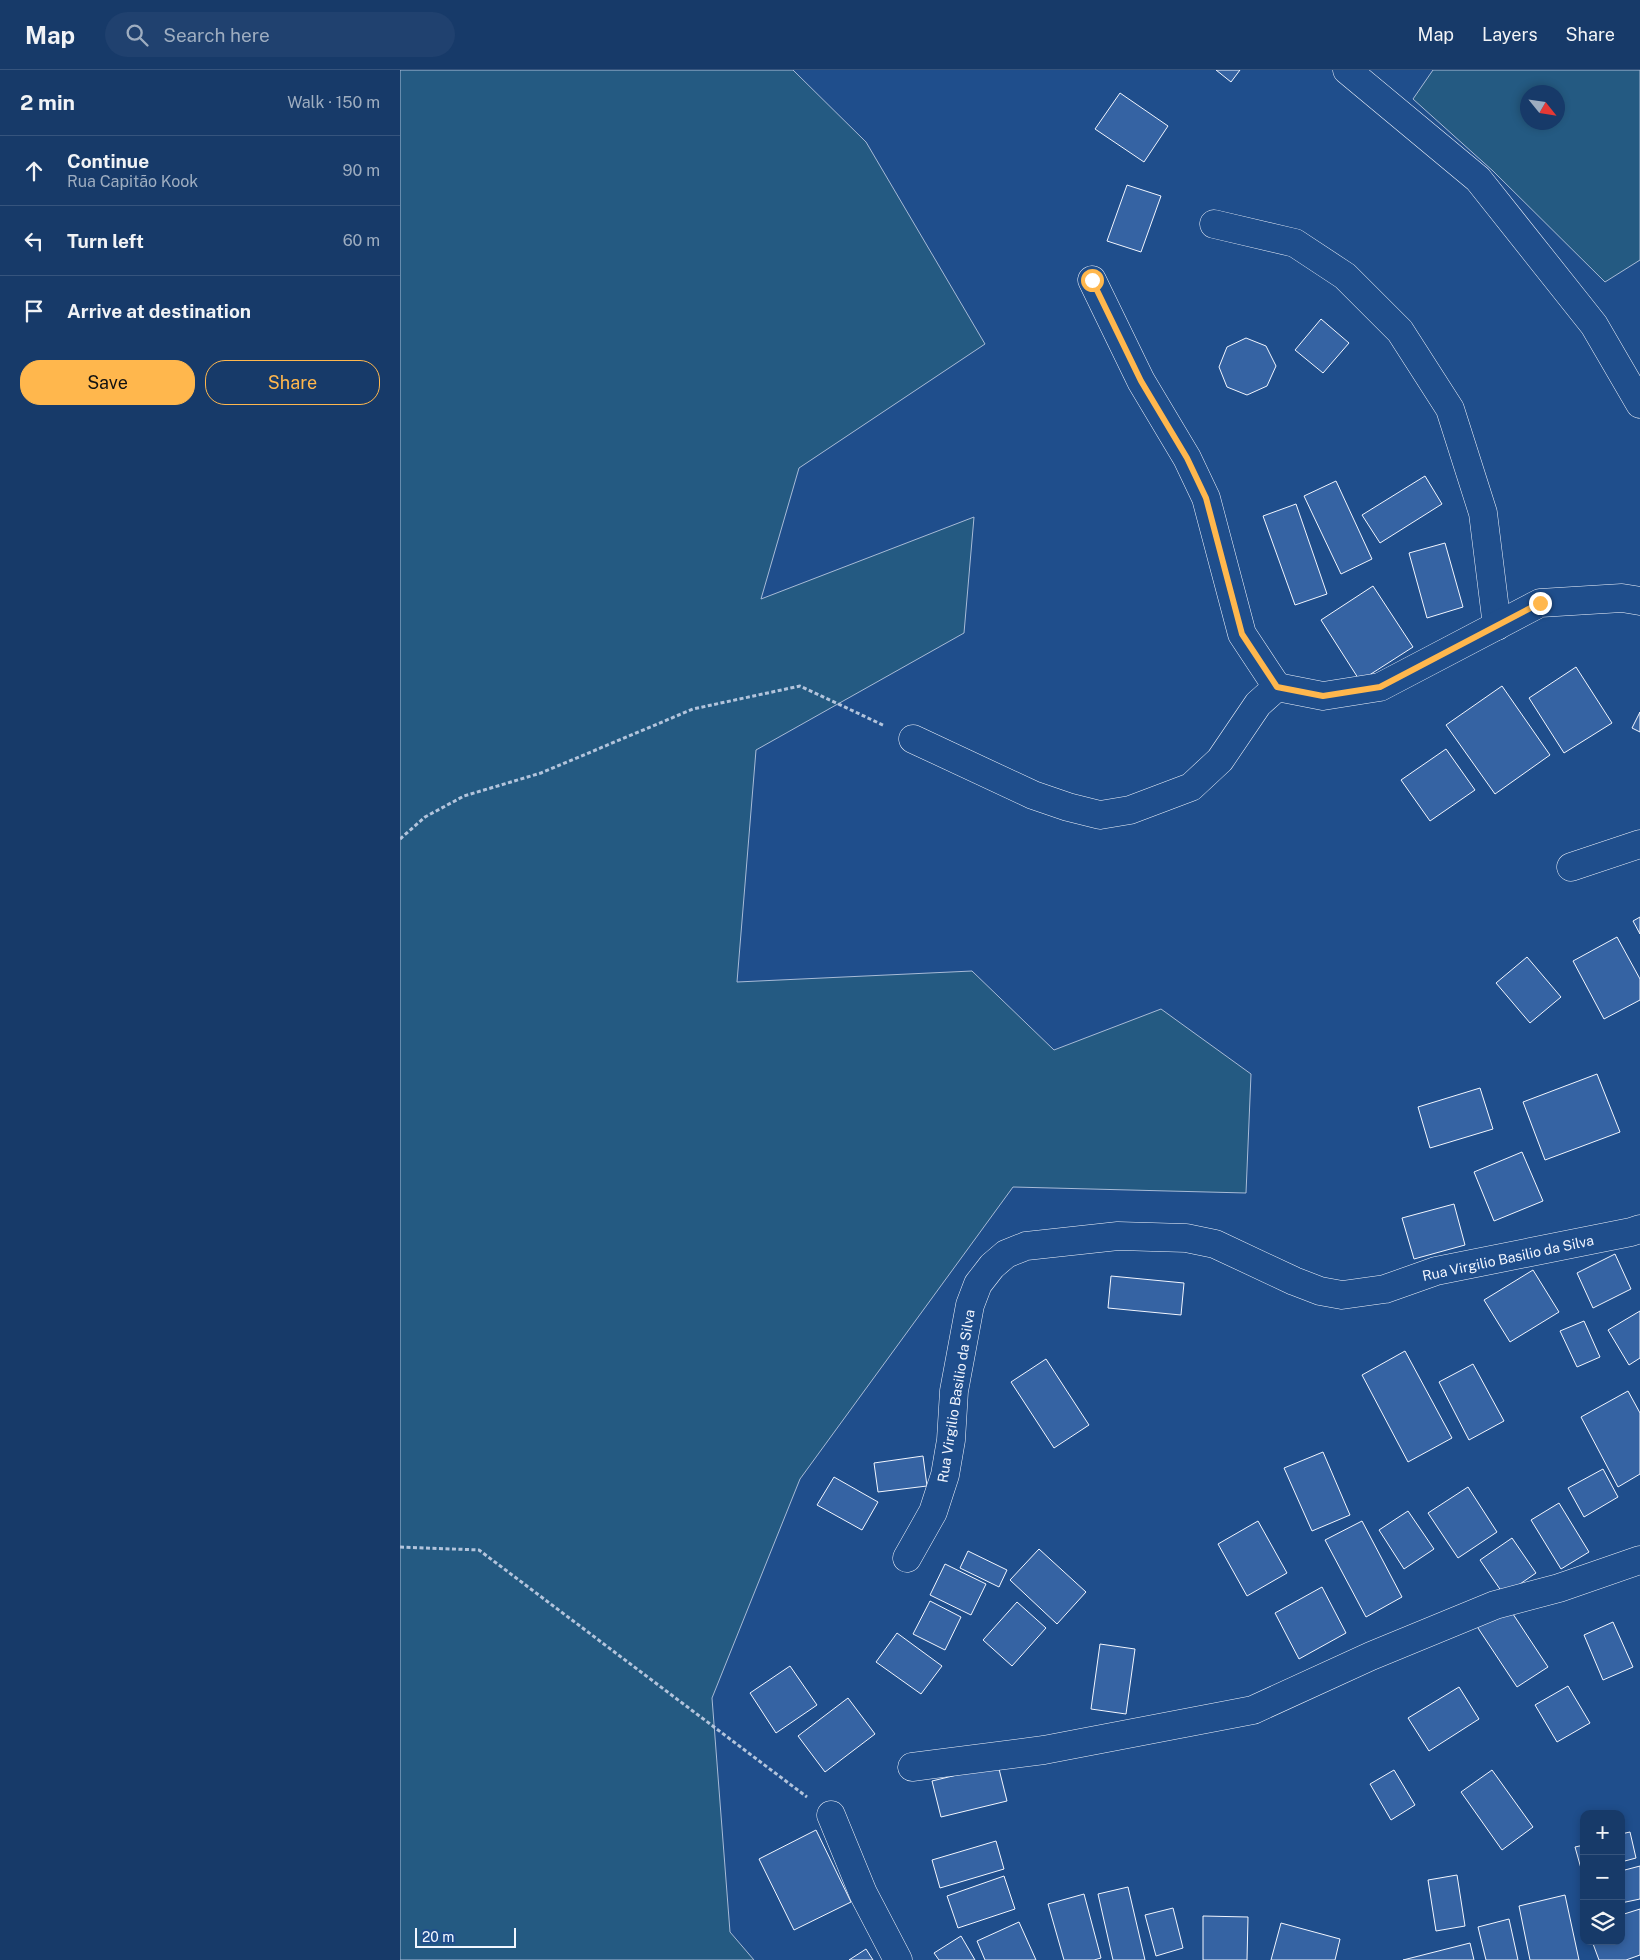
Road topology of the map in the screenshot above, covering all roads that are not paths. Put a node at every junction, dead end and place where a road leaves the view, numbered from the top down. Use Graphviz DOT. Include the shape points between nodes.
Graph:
graph roads {
  1 [pos="1348,70"];
  2 [pos="1214,224"];
  3 [pos="1092,280"];
  4 [pos="1640,404"];
  5 [pos="1640,601"];
  6 [pos="1497,626"];
  7 [pos="1277,687"];
  8 [pos="912,739"];
  9 [pos="1640,844"];
  10 [pos="1571,867"];
  11 [pos="1637,1237"];
  12 [pos="907,1558"];
  13 [pos="1640,1560"];
  14 [pos="912,1767"];
  15 [pos="831,1815"];
  16 [pos="898,1960"];
  1 -- 4 [label="street" via="1478,179 1594,326"];
  2 -- 6 [label="street" via="1295,243 1345,276 1400,331 1453,419 1483,513"];
  3 -- 7 [label="street" via="1141,381 1187,458 1202,490 1242,634"];
  5 -- 6 [label="street" via="1622,598 1540,603"];
  6 -- 7 [label="street" via="1380,687 1323,696"];
  7 -- 8 [label="street" via="1258,704 1220,760 1191,787 1130,810 1100,814 1068,807 1033,795"];
  9 -- 10 [label="street"];
  11 -- 12 [label="street, Rua Virgilio Basilio da Silva" via="1436,1271 1385,1290 1342,1295 1294,1281 1215,1244 1186,1238 1118,1236 1026,1246 1006,1254 983,1278 970,1306 954,1391 945,1475 933,1512"];
  13 -- 14 [label="street" via="1559,1588 1495,1605 1371,1656 1253,1710 1044,1750"];
  15 -- 16 [label="street" via="863,1893"];
}
